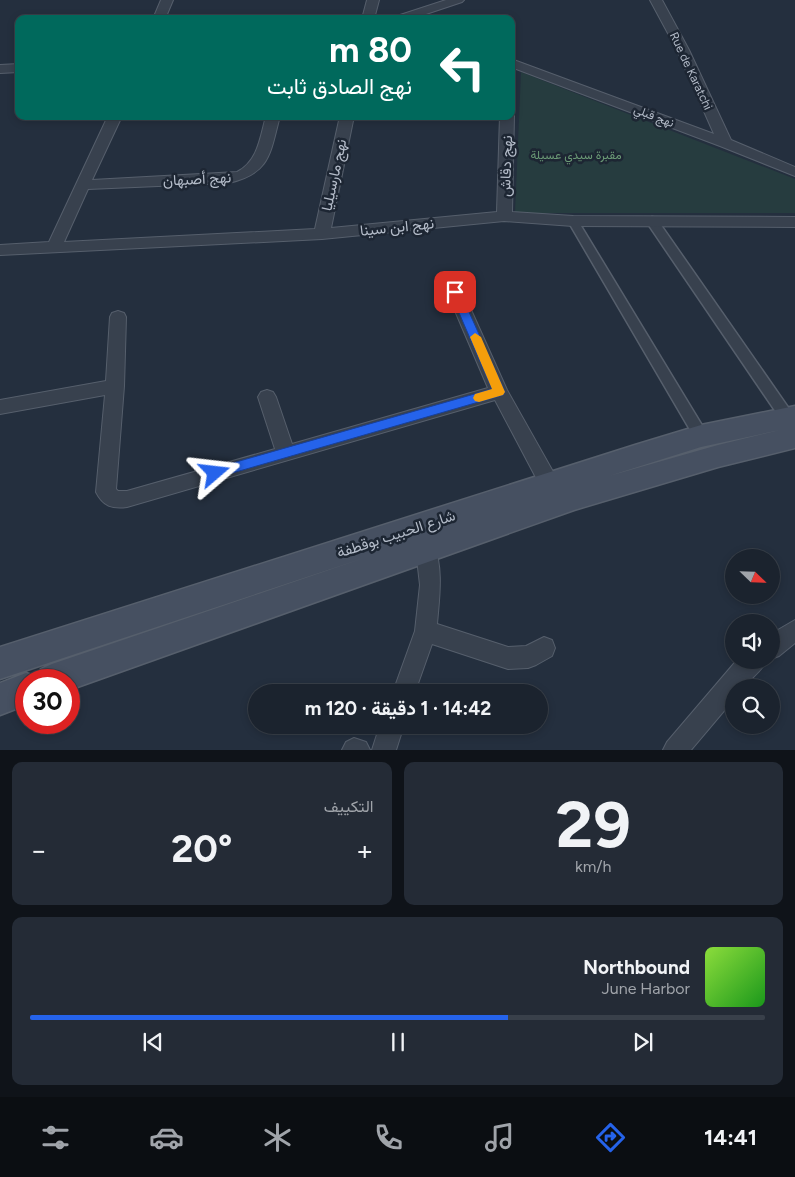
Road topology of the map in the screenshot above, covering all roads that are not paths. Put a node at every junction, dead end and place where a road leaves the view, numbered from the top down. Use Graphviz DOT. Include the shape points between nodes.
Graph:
graph roads {
  1 [pos="162,0"];
  2 [pos="167,0"];
  3 [pos="373,0"];
  4 [pos="458,0"];
  5 [pos="656,0"];
  6 [pos="161,15"];
  7 [pos="372,15"];
  8 [pos="411,15"];
  9 [pos="515,64"];
  10 [pos="15,68"];
  11 [pos="0,70"];
  12 [pos="113,120"];
  13 [pos="272,120"];
  14 [pos="346,120"];
  15 [pos="508,120"];
  16 [pos="725,143"];
  17 [pos="795,172"];
  18 [pos="82,185"];
  19 [pos="504,216"];
  20 [pos="573,221"];
  21 [pos="652,221"];
  22 [pos="795,222"];
  23 [pos="322,234"];
  24 [pos="54,247"];
  25 [pos="0,250"];
  26 [pos="455,292"];
  27 [pos="118,317"];
  28 [pos="115,386"];
  29 [pos="499,392"];
  30 [pos="267,397"];
  31 [pos="0,407"];
  32 [pos="792,424"];
  33 [pos="701,436"];
  34 [pos="285,452"];
  35 [pos="550,483"];
  36 [pos="426,550"];
  37 [pos="795,630"];
  38 [pos="426,631"];
  39 [pos="780,641"];
  40 [pos="544,648"];
  41 [pos="0,663"];
  42 [pos="744,669"];
  43 [pos="80,670"];
  44 [pos="407,684"];
  45 [pos="15,693"];
  46 [pos="0,699"];
  47 [pos="389,734"];
  48 [pos="354,750"];
  49 [pos="358,750"];
  50 [pos="384,750"];
  51 [pos="675,750"];
  1 -- 2 [label="street"];
  2 -- 6 [label="street"];
  3 -- 7 [label="street"];
  4 -- 8 [label="street"];
  5 -- 16 [label="street, Rue de Karatchi" via="683,50"];
  9 -- 16 [label="street, نهج قبلي"];
  10 -- 11 [label="street"];
  12 -- 18 [label="street"];
  13 -- 18 [label="street, نهج أصبهان" via="258,165 247,174 229,178"];
  14 -- 23 [label="street, نهج مارسيليا"];
  15 -- 19 [label="street, نهج دقاش"];
  16 -- 17 [label="street, نهج قبلي"];
  18 -- 24 [label="street"];
  19 -- 20 [label="street, نهج ابن سينا"];
  19 -- 23 [label="street, نهج ابن سينا"];
  20 -- 21 [label="street, نهج ابن سينا"];
  20 -- 33 [label="street"];
  21 -- 22 [label="street, نهج ابن سينا"];
  21 -- 32 [label="street"];
  23 -- 24 [label="street, نهج ابن سينا"];
  24 -- 25 [label="street, نهج ابن سينا"];
  26 -- 29 [label="street"];
  27 -- 28 [label="street"];
  28 -- 31 [label="street"];
  28 -- 34 [label="street" via="106,492 114,500 127,499"];
  29 -- 34 [label="street"];
  29 -- 35 [label="street"];
  30 -- 34 [label="street"];
  32 -- 33 [label="main road, شارع الحبيب بوقطفة"];
  32 -- 36 [label="main road, شارع الحبيب بوقطفة" via="718,456 574,498"];
  33 -- 35 [label="main road, شارع الحبيب بوقطفة"];
  35 -- 41 [label="main road, شارع الحبيب بوقطفة"];
  36 -- 38 [label="street" via="430,585"];
  36 -- 43 [label="main road, شارع الحبيب بوقطفة"];
  37 -- 39 [label="street"];
  38 -- 40 [label="street" via="508,658 528,657"];
  38 -- 44 [label="street"];
  42 -- 51 [label="street"];
  45 -- 46 [label="main road"];
  47 -- 50 [label="street"];
  48 -- 49 [label="street"];
}
